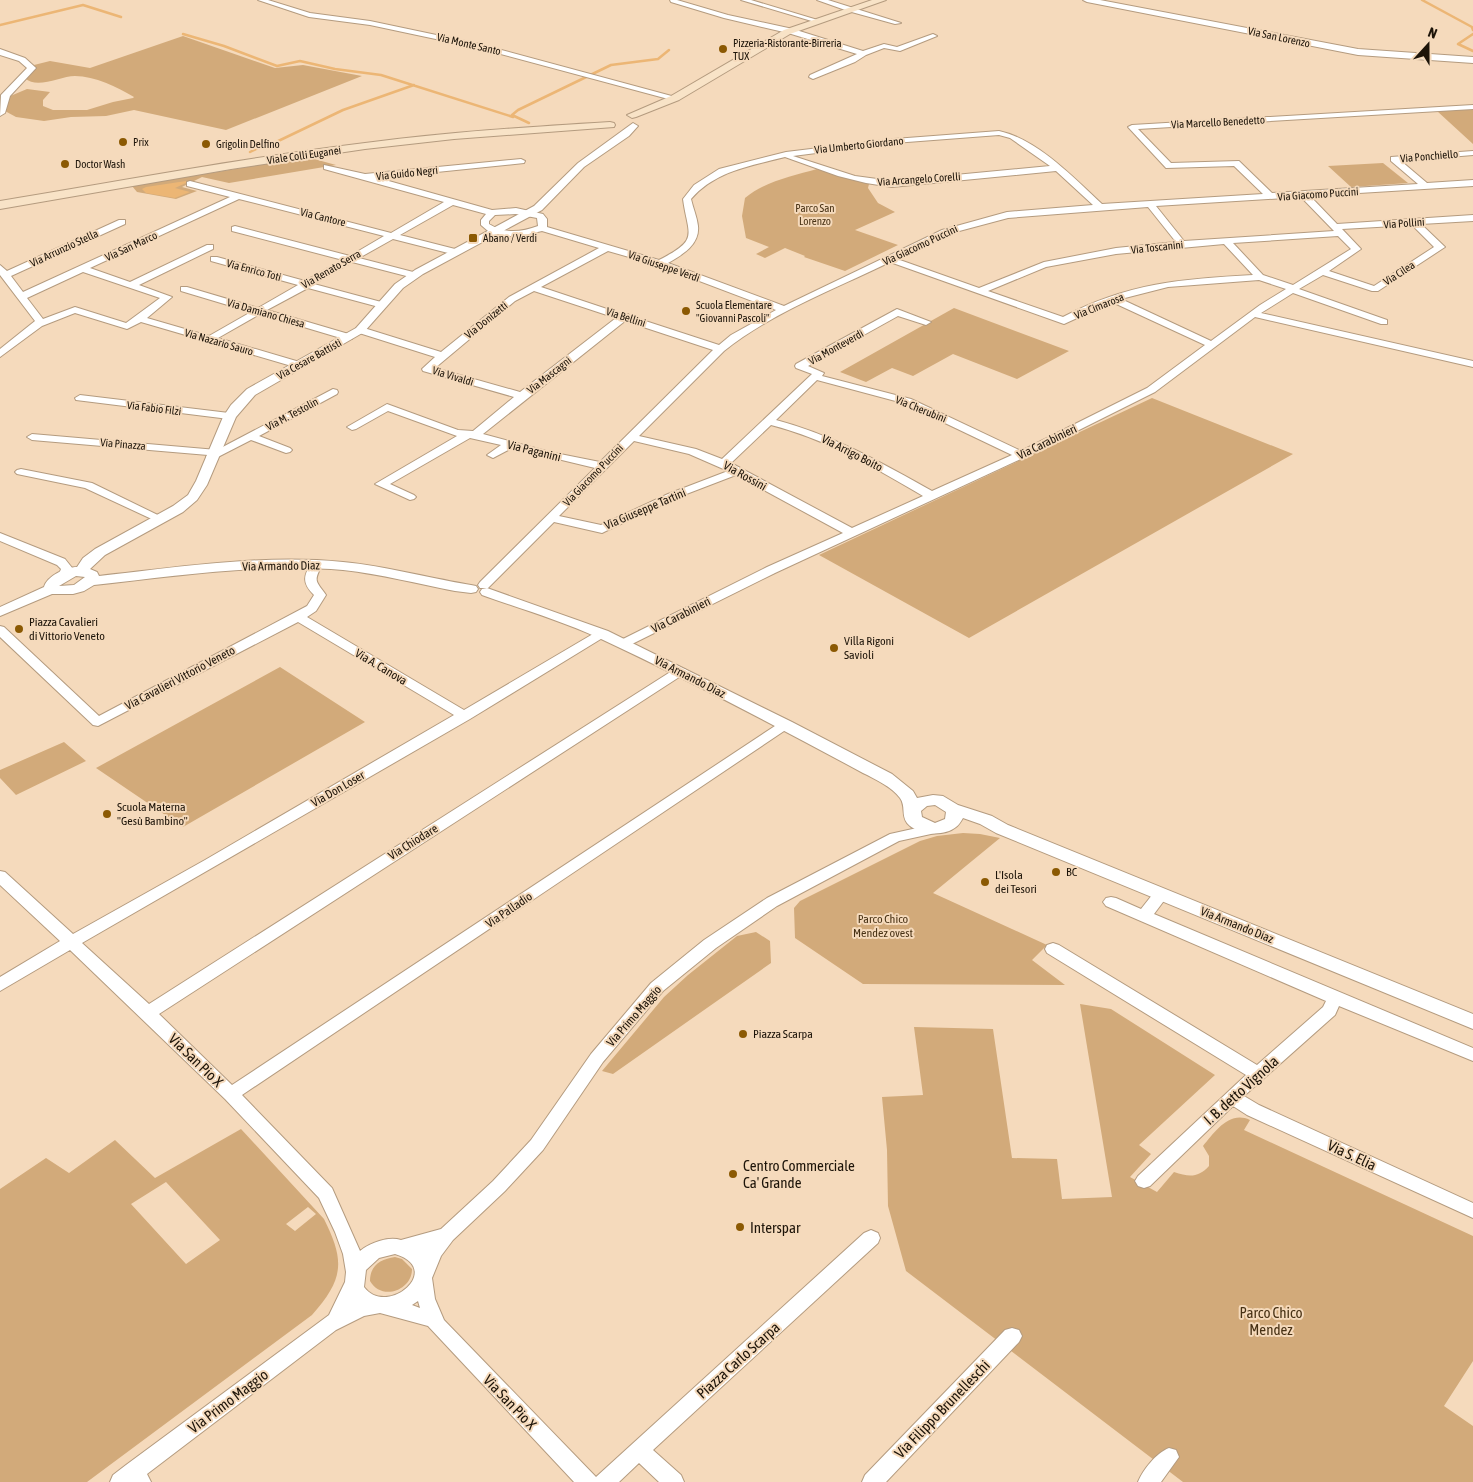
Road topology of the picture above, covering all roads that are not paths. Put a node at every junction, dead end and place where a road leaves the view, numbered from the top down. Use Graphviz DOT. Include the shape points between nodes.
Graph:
graph roads {
  1 [pos="261,0"];
  2 [pos="744,0"];
  3 [pos="820,0"];
  4 [pos="881,0"];
  5 [pos="1087,0"];
  6 [pos="673,1"];
  7 [pos="851,10"];
  8 [pos="817,21"];
  9 [pos="897,24"];
  10 [pos="790,31"];
  11 [pos="932,36"];
  12 [pos="0,52"];
  13 [pos="863,52"];
  14 [pos="1473,60"];
  15 [pos="813,77"];
  16 [pos="675,98"];
  17 [pos="1473,106"];
  18 [pos="0,113"];
  19 [pos="623,121"];
  20 [pos="610,144"];
  21 [pos="1473,153"];
  22 [pos="786,154"];
  23 [pos="521,161"];
  24 [pos="327,167"];
  25 [pos="1058,168"];
  26 [pos="365,177"];
  27 [pos="1473,183"];
  28 [pos="190,184"];
  29 [pos="1425,186"];
  30 [pos="1304,195"];
  31 [pos="239,196"];
  32 [pos="1271,197"];
  33 [pos="0,200"];
  34 [pos="453,201"];
  35 [pos="1150,204"];
  36 [pos="0,205"];
  37 [pos="1099,206"];
  38 [pos="492,213"];
  39 [pos="530,213"];
  40 [pos="1473,218"];
  41 [pos="122,222"];
  42 [pos="1414,222"];
  43 [pos="542,228"];
  44 [pos="235,229"];
  45 [pos="1339,230"];
  46 [pos="496,231"];
  47 [pos="393,235"];
  48 [pos="1226,241"];
  49 [pos="1182,244"];
  50 [pos="210,246"];
  51 [pos="608,247"];
  52 [pos="456,252"];
  53 [pos="214,259"];
  54 [pos="349,259"];
  55 [pos="888,259"];
  56 [pos="660,263"];
  57 [pos="83,269"];
  58 [pos="1322,272"];
  59 [pos="2,273"];
  60 [pos="414,276"];
  61 [pos="1260,278"];
  62 [pos="305,284"];
  63 [pos="131,285"];
  64 [pos="531,287"];
  65 [pos="184,289"];
  66 [pos="1293,289"];
  67 [pos="979,291"];
  68 [pos="23,296"];
  69 [pos="1113,300"];
  70 [pos="382,305"];
  71 [pos="784,310"];
  72 [pos="258,311"];
  73 [pos="1253,314"];
  74 [pos="625,316"];
  75 [pos="140,319"];
  76 [pos="926,322"];
  77 [pos="1384,322"];
  78 [pos="39,324"];
  79 [pos="360,330"];
  80 [pos="348,337"];
  81 [pos="210,339"];
  82 [pos="1212,345"];
  83 [pos="720,348"];
  84 [pos="0,354"];
  85 [pos="442,356"];
  86 [pos="1473,364"];
  87 [pos="298,365"];
  88 [pos="816,377"];
  89 [pos="333,392"];
  90 [pos="522,396"];
  91 [pos="80,398"];
  92 [pos="228,416"];
  93 [pos="768,421"];
  94 [pos="352,427"];
  95 [pos="471,435"];
  96 [pos="250,436"];
  97 [pos="32,437"];
  98 [pos="630,437"];
  99 [pos="510,445"];
  100 [pos="286,450"];
  101 [pos="212,454"];
  102 [pos="493,455"];
  103 [pos="1020,455"];
  104 [pos="724,464"];
  105 [pos="601,466"];
  106 [pos="737,471"];
  107 [pos="22,472"];
  108 [pos="932,496"];
  109 [pos="410,497"];
  110 [pos="551,518"];
  111 [pos="160,519"];
  112 [pos="852,533"];
  113 [pos="0,537"];
  114 [pos="316,564"];
  115 [pos="65,574"];
  116 [pos="86,576"];
  117 [pos="51,589"];
  118 [pos="481,589"];
  119 [pos="0,612"];
  120 [pos="298,617"];
  121 [pos="0,630"];
  122 [pos="603,634"];
  123 [pos="624,644"];
  124 [pos="680,672"];
  125 [pos="464,716"];
  126 [pos="786,725"];
  127 [pos="886,778"];
  128 [pos="938,800"];
  129 [pos="912,812"];
  130 [pos="946,821"];
  131 [pos="895,837"];
  132 [pos="0,876"];
  133 [pos="1161,894"];
  134 [pos="1111,902"];
  135 [pos="1144,916"];
  136 [pos="72,943"];
  137 [pos="1053,949"];
  138 [pos="0,985"];
  139 [pos="1335,998"];
  140 [pos="148,1013"];
  141 [pos="1473,1022"];
  142 [pos="1473,1055"];
  143 [pos="1258,1074"];
  144 [pos="231,1094"];
  145 [pos="1232,1097"];
  146 [pos="1144,1181"];
  147 [pos="1473,1212"];
  148 [pos="446,1235"];
  149 [pos="871,1238"];
  150 [pos="403,1247"];
  151 [pos="354,1277"];
  152 [pos="424,1278"];
  153 [pos="383,1306"];
  154 [pos="336,1320"];
  155 [pos="434,1320"];
  156 [pos="1012,1336"];
  157 [pos="639,1450"];
  158 [pos="1169,1457"];
  159 [pos="131,1479"];
  160 [pos="588,1482"];
  161 [pos="604,1482"];
  162 [pos="674,1482"];
  163 [pos="872,1482"];
  164 [pos="1148,1482"];
  1 -- 16 [label="street, Via Monte Santo" via="309,15 370,23 479,46"];
  2 -- 8 [label="street"];
  3 -- 7 [label="street"];
  4 -- 7 [label="main road, Via Cesare Battisti"];
  5 -- 14 [label="street, Via San Lorenzo" via="1358,52"];
  6 -- 10 [label="street"];
  7 -- 8 [label="main road, Via Cesare Battisti"];
  7 -- 9 [label="street"];
  8 -- 10 [label="main road, Via Cesare Battisti"];
  10 -- 13 [label="street"];
  10 -- 16 [label="main road, Via Cesare Battisti"];
  11 -- 13 [label="street" via="897,49 884,46"];
  12 -- 18 [label="street" via="23,60 32,68 6,95"];
  13 -- 15 [label="street"];
  16 -- 19 [label="main road, Via Cesare Battisti"];
  17 -- 32 [label="street, Via Marcello Benedetto" via="1132,127 1169,166 1236,163"];
  19 -- 20 [label="street, Via Cesare Battisti"];
  19 -- 20 [label="street, Via Cesare Battisti" via="626,134"];
  19 -- 33 [label="main road, Viale Colli Euganei" via="366,141"];
  19 -- 36 [label="main road, Viale Colli Euganei" via="355,147"];
  20 -- 39 [label="street, Via Cesare Battisti" via="581,165"];
  21 -- 29 [label="street, Via Ponchiello" via="1394,159"];
  22 -- 25 [label="street, Via Arcangelo Corelli" via="834,173 892,184"];
  22 -- 25 [label="street, Via Umberto Giordano" via="894,141 1002,134 1013,136"];
  22 -- 56 [label="street, Via Umberto Giordano" via="722,172 697,187 687,199 694,228 692,238 688,245"];
  23 -- 26 [label="street, Via Guido Negri"];
  24 -- 26 [label="street"];
  25 -- 37 [label="street, Via Umberto Giordano"];
  26 -- 34 [label="street, Via Guido Negri"];
  27 -- 29 [label="street, Via Giacomo Puccini"];
  28 -- 31 [label="street, Via Cantore"];
  29 -- 30 [label="street, Via Giacomo Puccini"];
  30 -- 32 [label="street, Via Giacomo Puccini"];
  30 -- 45 [label="street"];
  31 -- 47 [label="street, Via Cantore"];
  31 -- 57 [label="street, Via San Marco"];
  32 -- 35 [label="street, Via Giacomo Puccini"];
  34 -- 38 [label="street, Via Guido Negri"];
  34 -- 47 [label="street, Via Renato Serra"];
  35 -- 37 [label="street, Via Giacomo Puccini"];
  35 -- 49 [label="street"];
  37 -- 55 [label="street, Via Giacomo Puccini" via="981,221 945,232"];
  38 -- 39 [label="street"];
  38 -- 46 [label="street" via="485,220 485,225"];
  39 -- 43 [label="street" via="543,219"];
  39 -- 46 [label="street, Via Cesare Battisti"];
  40 -- 42 [label="street, Via Pollini"];
  41 -- 59 [label="street, Via Arrunzio Stella"];
  42 -- 45 [label="street, Via Pollini"];
  42 -- 58 [label="street, Via Cilea" via="1440,247 1375,289"];
  43 -- 46 [label="street" via="512,234"];
  43 -- 51 [label="street, Via Giuseppe Verdi"];
  44 -- 54 [label="street"];
  45 -- 48 [label="street, Via Toscanini"];
  45 -- 58 [label="street" via="1356,249"];
  46 -- 52 [label="street, Via Cesare Battisti"];
  47 -- 52 [label="street, Via Cantore"];
  47 -- 54 [label="street, Via Renato Serra"];
  48 -- 49 [label="street, Via Toscanini"];
  48 -- 61 [label="street"];
  49 -- 67 [label="street, Via Toscanini" via="1059,261"];
  50 -- 63 [label="street"];
  51 -- 56 [label="street, Via Giuseppe Verdi"];
  51 -- 64 [label="street, Via Donizetti"];
  52 -- 60 [label="street, Via Cesare Battisti"];
  53 -- 62 [label="street, Via Enrico Toti"];
  54 -- 60 [label="street"];
  54 -- 62 [label="street, Via Renato Serra"];
  55 -- 67 [label="street, Via Cimarosa"];
  55 -- 71 [label="street, Via Giacomo Puccini"];
  56 -- 71 [label="street, Via Giuseppe Verdi"];
  57 -- 63 [label="street, Via Nazario Sauro"];
  57 -- 68 [label="street, Via San Marco"];
  58 -- 66 [label="street"];
  59 -- 68 [label="street, Via Arrunzio Stella"];
  60 -- 70 [label="street, Via Cesare Battisti" via="399,286"];
  61 -- 66 [label="street"];
  61 -- 69 [label="street, Via Cimarosa" via="1168,284 1138,290"];
  62 -- 70 [label="street, Via Enrico Toti"];
  62 -- 72 [label="street, Via Renato Serra"];
  63 -- 75 [label="street, Via Nazario Sauro" via="167,297"];
  64 -- 74 [label="street, Via Bellini"];
  64 -- 85 [label="street, Via Donizetti"];
  65 -- 72 [label="street, Via Damiano Chiesa"];
  66 -- 73 [label="street"];
  66 -- 77 [label="street"];
  67 -- 69 [label="street, Via Cimarosa" via="1064,321"];
  68 -- 78 [label="street, Via Arrunzio Stella" via="38,317"];
  69 -- 82 [label="street"];
  70 -- 79 [label="street, Via Cesare Battisti"];
  71 -- 83 [label="street, Via Giacomo Puccini"];
  72 -- 80 [label="street, Via Damiano Chiesa"];
  72 -- 81 [label="street, Via Renato Serra"];
  73 -- 82 [label="street, Via Carabinieri"];
  73 -- 86 [label="street"];
  74 -- 83 [label="street, Via Bellini"];
  74 -- 90 [label="street, Via Mascagni"];
  75 -- 78 [label="street, Via Nazario Sauro" via="127,326 75,310"];
  75 -- 81 [label="street, Via Nazario Sauro"];
  76 -- 88 [label="street, Via Monteverdi" via="897,312 800,366 819,374"];
  78 -- 84 [label="street"];
  79 -- 80 [label="street, Via Cesare Battisti"];
  79 -- 85 [label="street, Via Vivaldi"];
  80 -- 87 [label="street, Via Cesare Battisti"];
  81 -- 87 [label="street, Via Nazario Sauro"];
  82 -- 103 [label="street, Via Carabinieri" via="1151,390"];
  83 -- 98 [label="street, Via Giacomo Puccini"];
  85 -- 90 [label="street, Via Vivaldi" via="427,369"];
  87 -- 92 [label="street, Via Cesare Battisti" via="251,392"];
  88 -- 93 [label="street, Via Monteverdi"];
  88 -- 103 [label="street, Via Cherubini" via="907,401"];
  89 -- 96 [label="street, Via M. Testolin"];
  90 -- 95 [label="street, Via Mascagni"];
  91 -- 92 [label="street, Via Fabio Filzi"];
  92 -- 101 [label="street, Via Cesare Battisti"];
  93 -- 104 [label="street, Via Monteverdi"];
  93 -- 108 [label="street, Via Arrigo Boito" via="805,431 835,444"];
  94 -- 95 [label="street, Via Paganini" via="387,407 456,433"];
  95 -- 99 [label="street, Via Paganini"];
  95 -- 109 [label="street" via="381,484"];
  96 -- 100 [label="street, Via M. Testolin"];
  96 -- 101 [label="street, Via M. Testolin"];
  97 -- 101 [label="street, Via Pinazza"];
  98 -- 104 [label="street, Via Rossini" via="692,451"];
  98 -- 105 [label="street, Via Giacomo Puccini"];
  99 -- 102 [label="street"];
  99 -- 105 [label="street, Via Paganini"];
  101 -- 111 [label="street, Via Cesare Battisti" via="201,485 192,498"];
  103 -- 108 [label="street, Via Carabinieri"];
  104 -- 106 [label="street, Via Rossini"];
  105 -- 110 [label="street, Via Giacomo Puccini"];
  106 -- 110 [label="street, Via Giuseppe Tartini" via="672,496 602,529"];
  106 -- 112 [label="street, Via Rossini"];
  107 -- 111 [label="street" via="88,485"];
  108 -- 112 [label="street, Via Carabinieri"];
  110 -- 118 [label="street, Via Giacomo Puccini"];
  111 -- 116 [label="street, Via Cesare Battisti" via="91,557"];
  112 -- 123 [label="street, Via Carabinieri"];
  113 -- 115 [label="street" via="61,562 67,569"];
  114 -- 116 [label="street, Via Armando Diaz"];
  114 -- 118 [label="street, Via Armando Diaz" via="380,571"];
  114 -- 120 [label="street, Via Cavalieri Vittorio Veneto" via="308,581 320,595 312,608"];
  115 -- 116 [label="street"];
  115 -- 117 [label="street" via="52,583"];
  116 -- 117 [label="street" via="81,587 64,591"];
  117 -- 119 [label="street"];
  118 -- 122 [label="street, Via Armando Diaz"];
  120 -- 121 [label="street, Via Cavalieri Vittorio Veneto" via="98,722"];
  120 -- 125 [label="street, Via A. Canova"];
  122 -- 123 [label="street, Via Armando Diaz"];
  122 -- 125 [label="street, Via Don Loser"];
  123 -- 124 [label="street, Via Armando Diaz"];
  124 -- 126 [label="street, Via Armando Diaz"];
  124 -- 140 [label="street, Via Chiodare"];
  125 -- 136 [label="street, Via Don Loser"];
  126 -- 127 [label="street, Via Armando Diaz"];
  126 -- 144 [label="street, Via Palladio"];
  127 -- 128 [label="street, Via Armando Diaz"];
  127 -- 129 [label="street, Via Armando Diaz" via="907,795"];
  128 -- 129 [label="street" via="923,801"];
  128 -- 130 [label="street, Via Armando Diaz" via="944,802"];
  129 -- 130 [label="street" via="920,825"];
  129 -- 131 [label="street, Via Primo Maggio"];
  130 -- 131 [label="street, Via Primo Maggio"];
  130 -- 133 [label="street, Via Armando Diaz" via="1002,829"];
  131 -- 148 [label="street, Via Primo Maggio" via="772,902 710,944 657,987 597,1058 537,1145"];
  132 -- 136 [label="street, Via San Pio X"];
  133 -- 135 [label="street"];
  133 -- 141 [label="street, Via Armando Diaz"];
  134 -- 135 [label="street"];
  135 -- 139 [label="street"];
  136 -- 138 [label="street, Via Don Loser"];
  136 -- 140 [label="street, Via San Pio X"];
  137 -- 143 [label="street"];
  139 -- 142 [label="street"];
  139 -- 143 [label="street, I. B. detto Vignola" via="1329,1010"];
  140 -- 144 [label="street, Via San Pio X"];
  143 -- 145 [label="street, I. B. detto Vignola"];
  144 -- 151 [label="street, Via San Pio X" via="326,1193 352,1254"];
  145 -- 146 [label="street, I. B. detto Vignola"];
  145 -- 147 [label="street, Via S. Elia"];
  148 -- 150 [label="street, Via Primo Maggio"];
  148 -- 152 [label="street, Via Primo Maggio" via="433,1252"];
  149 -- 157 [label="street, Piazza Carlo Scarpa"];
  150 -- 151 [label="street, Via Primo Maggio" via="382,1248 370,1253 361,1261"];
  150 -- 152 [label="street" via="415,1252 423,1262"];
  151 -- 153 [label="street" via="356,1291 362,1298"];
  151 -- 154 [label="street, Via Primo Maggio"];
  152 -- 153 [label="street, Via Primo Maggio" via="409,1298"];
  152 -- 155 [label="street, Via San Pio X" via="426,1299"];
  153 -- 154 [label="street, Via Primo Maggio" via="362,1309"];
  153 -- 155 [label="street"];
  154 -- 159 [label="street, Via Primo Maggio"];
  155 -- 160 [label="street, Via San Pio X"];
  156 -- 163 [label="street, Via Filippo Brunelleschi"];
  157 -- 161 [label="street, Piazza Carlo Scarpa"];
  157 -- 162 [label="street"];
  158 -- 164 [label="street"];
}
